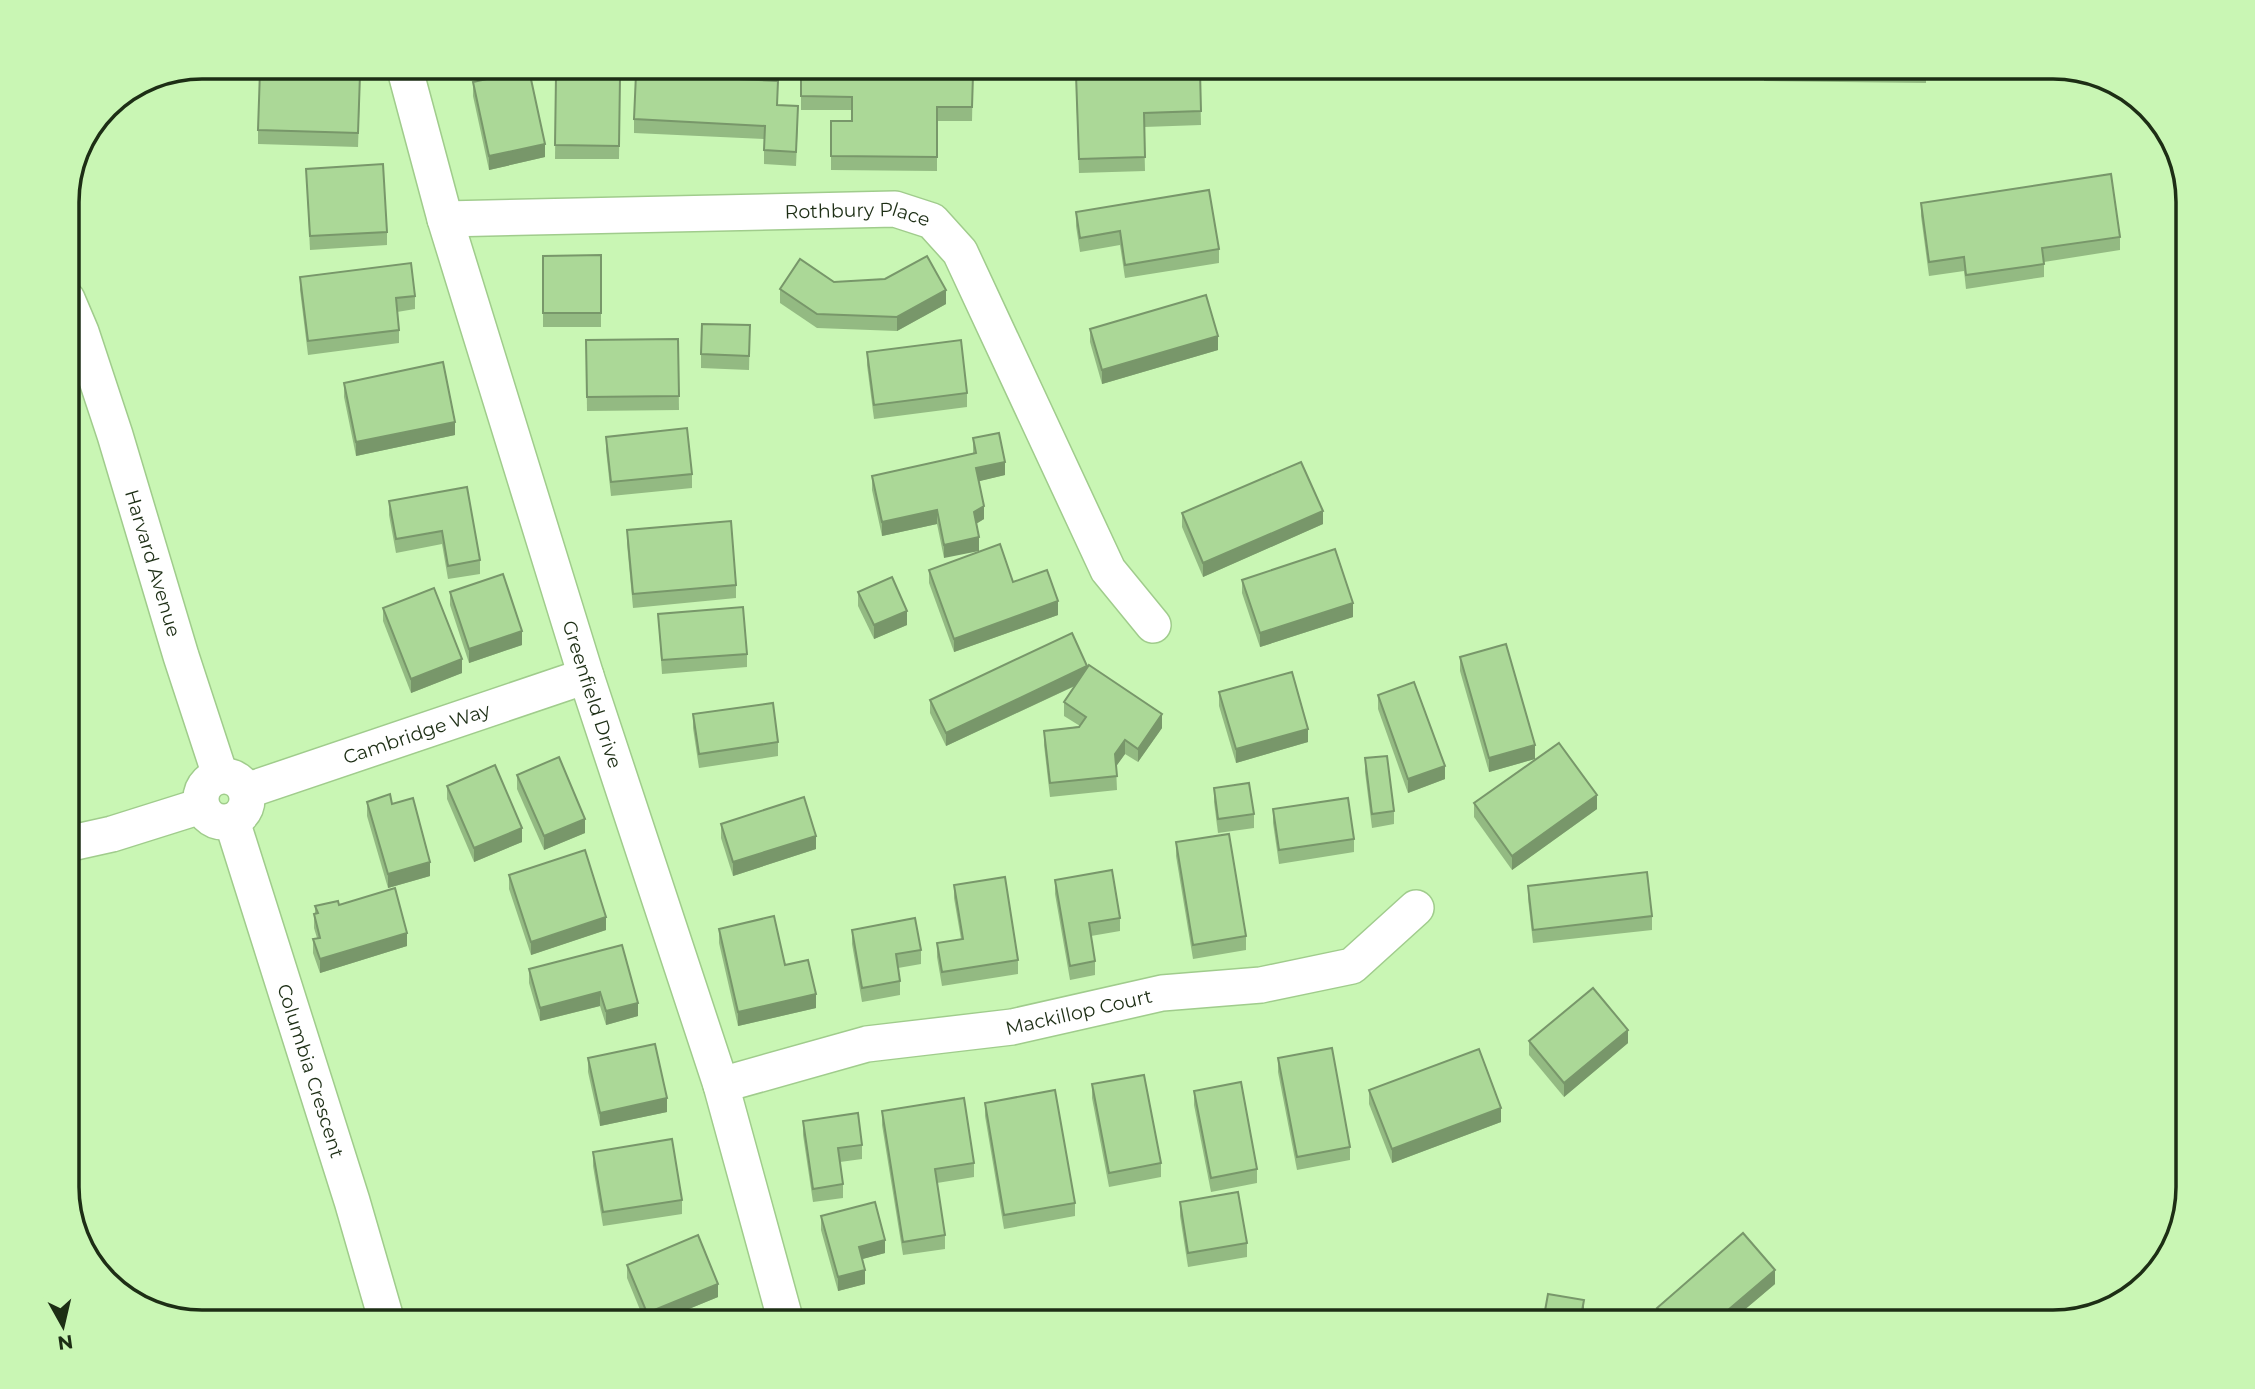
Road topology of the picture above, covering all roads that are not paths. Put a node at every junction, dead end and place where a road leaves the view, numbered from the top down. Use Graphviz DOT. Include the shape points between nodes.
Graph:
graph roads {
  1 [pos="407,79"];
  2 [pos="445,219"];
  3 [pos="79,359"];
  4 [pos="1153,625"];
  5 [pos="586,676"];
  6 [pos="225,798"];
  7 [pos="79,841"];
  8 [pos="1416,908"];
  9 [pos="721,1086"];
  10 [pos="384,1310"];
  11 [pos="783,1310"];
  1 -- 2 [label="street, Greenfield Drive"];
  2 -- 4 [label="street, Rothbury Place" via="895,209 932,221 960,252 1108,570"];
  2 -- 5 [label="street, Greenfield Drive"];
  3 -- 6 [label="street, Harvard Avenue"];
  5 -- 6 [label="street, Cambridge Way"];
  5 -- 9 [label="street, Greenfield Drive"];
  6 -- 7 [label="street, Cambridge Way"];
  6 -- 10 [label="street, Columbia Crescent"];
  8 -- 9 [label="street, Mackillop Court" via="1352,966 1261,985 1162,993 1012,1027 867,1044"];
  9 -- 11 [label="street, Greenfield Drive"];
}
